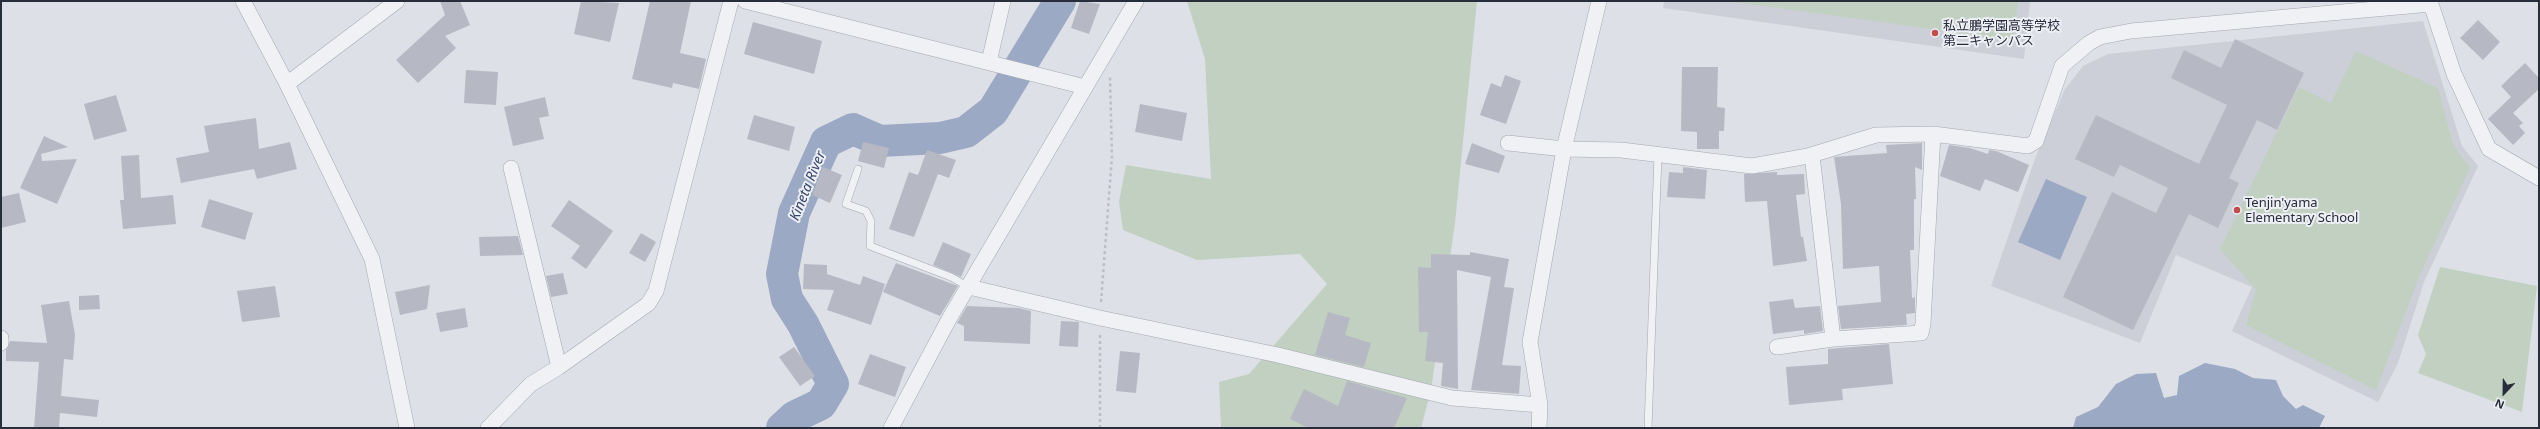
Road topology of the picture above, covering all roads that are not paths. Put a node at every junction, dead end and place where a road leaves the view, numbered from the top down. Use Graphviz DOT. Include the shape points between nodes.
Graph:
graph roads {
  1 [pos="243,1"];
  2 [pos="397,1"];
  3 [pos="731,1"];
  4 [pos="745,1"];
  5 [pos="1003,1"];
  6 [pos="1136,1"];
  7 [pos="1599,1"];
  8 [pos="2430,3"];
  9 [pos="989,62"];
  10 [pos="287,84"];
  11 [pos="1084,87"];
  12 [pos="1933,134"];
  13 [pos="1508,143"];
  14 [pos="1564,148"];
  15 [pos="1658,155"];
  16 [pos="1812,155"];
  17 [pos="511,168"];
  18 [pos="858,169"];
  19 [pos="2539,178"];
  20 [pos="969,287"];
  21 [pos="1,338"];
  22 [pos="1833,339"];
  23 [pos="1,343"];
  24 [pos="1777,347"];
  25 [pos="559,367"];
  26 [pos="1540,405"];
  27 [pos="407,428"];
  28 [pos="488,428"];
  29 [pos="892,428"];
  30 [pos="1539,428"];
  31 [pos="1648,428"];
  1 -- 10 [label="street"];
  2 -- 10 [label="street"];
  3 -- 25 [label="street" via="656,291 648,304"];
  4 -- 9 [label="street"];
  5 -- 9 [label="street"];
  6 -- 11 [label="street"];
  7 -- 14 [label="street"];
  8 -- 12 [label="street" via="2100,37 2062,66 2033,145"];
  8 -- 19 [label="street" via="2454,74 2489,149"];
  9 -- 11 [label="street"];
  10 -- 27 [label="street" via="372,259"];
  11 -- 20 [label="street"];
  12 -- 16 [label="street" via="1876,135"];
  12 -- 22 [label="street" via="1924,324 1921,333"];
  13 -- 14 [label="street"];
  14 -- 15 [label="street" via="1621,150"];
  14 -- 26 [label="street" via="1530,342"];
  15 -- 16 [label="street" via="1752,166"];
  15 -- 31 [label="lane"];
  16 -- 22 [label="street"];
  17 -- 25 [label="street"];
  18 -- 20 [label="lane" via="846,204 866,211 871,222 870,246 951,277"];
  20 -- 26 [label="street" via="1100,318 1278,355 1452,398"];
  20 -- 29 [label="street" via="949,319"];
  21 -- 23 [label="street"];
  22 -- 24 [label="street"];
  25 -- 28 [label="street" via="531,384"];
  26 -- 30 [label="street"];
}
